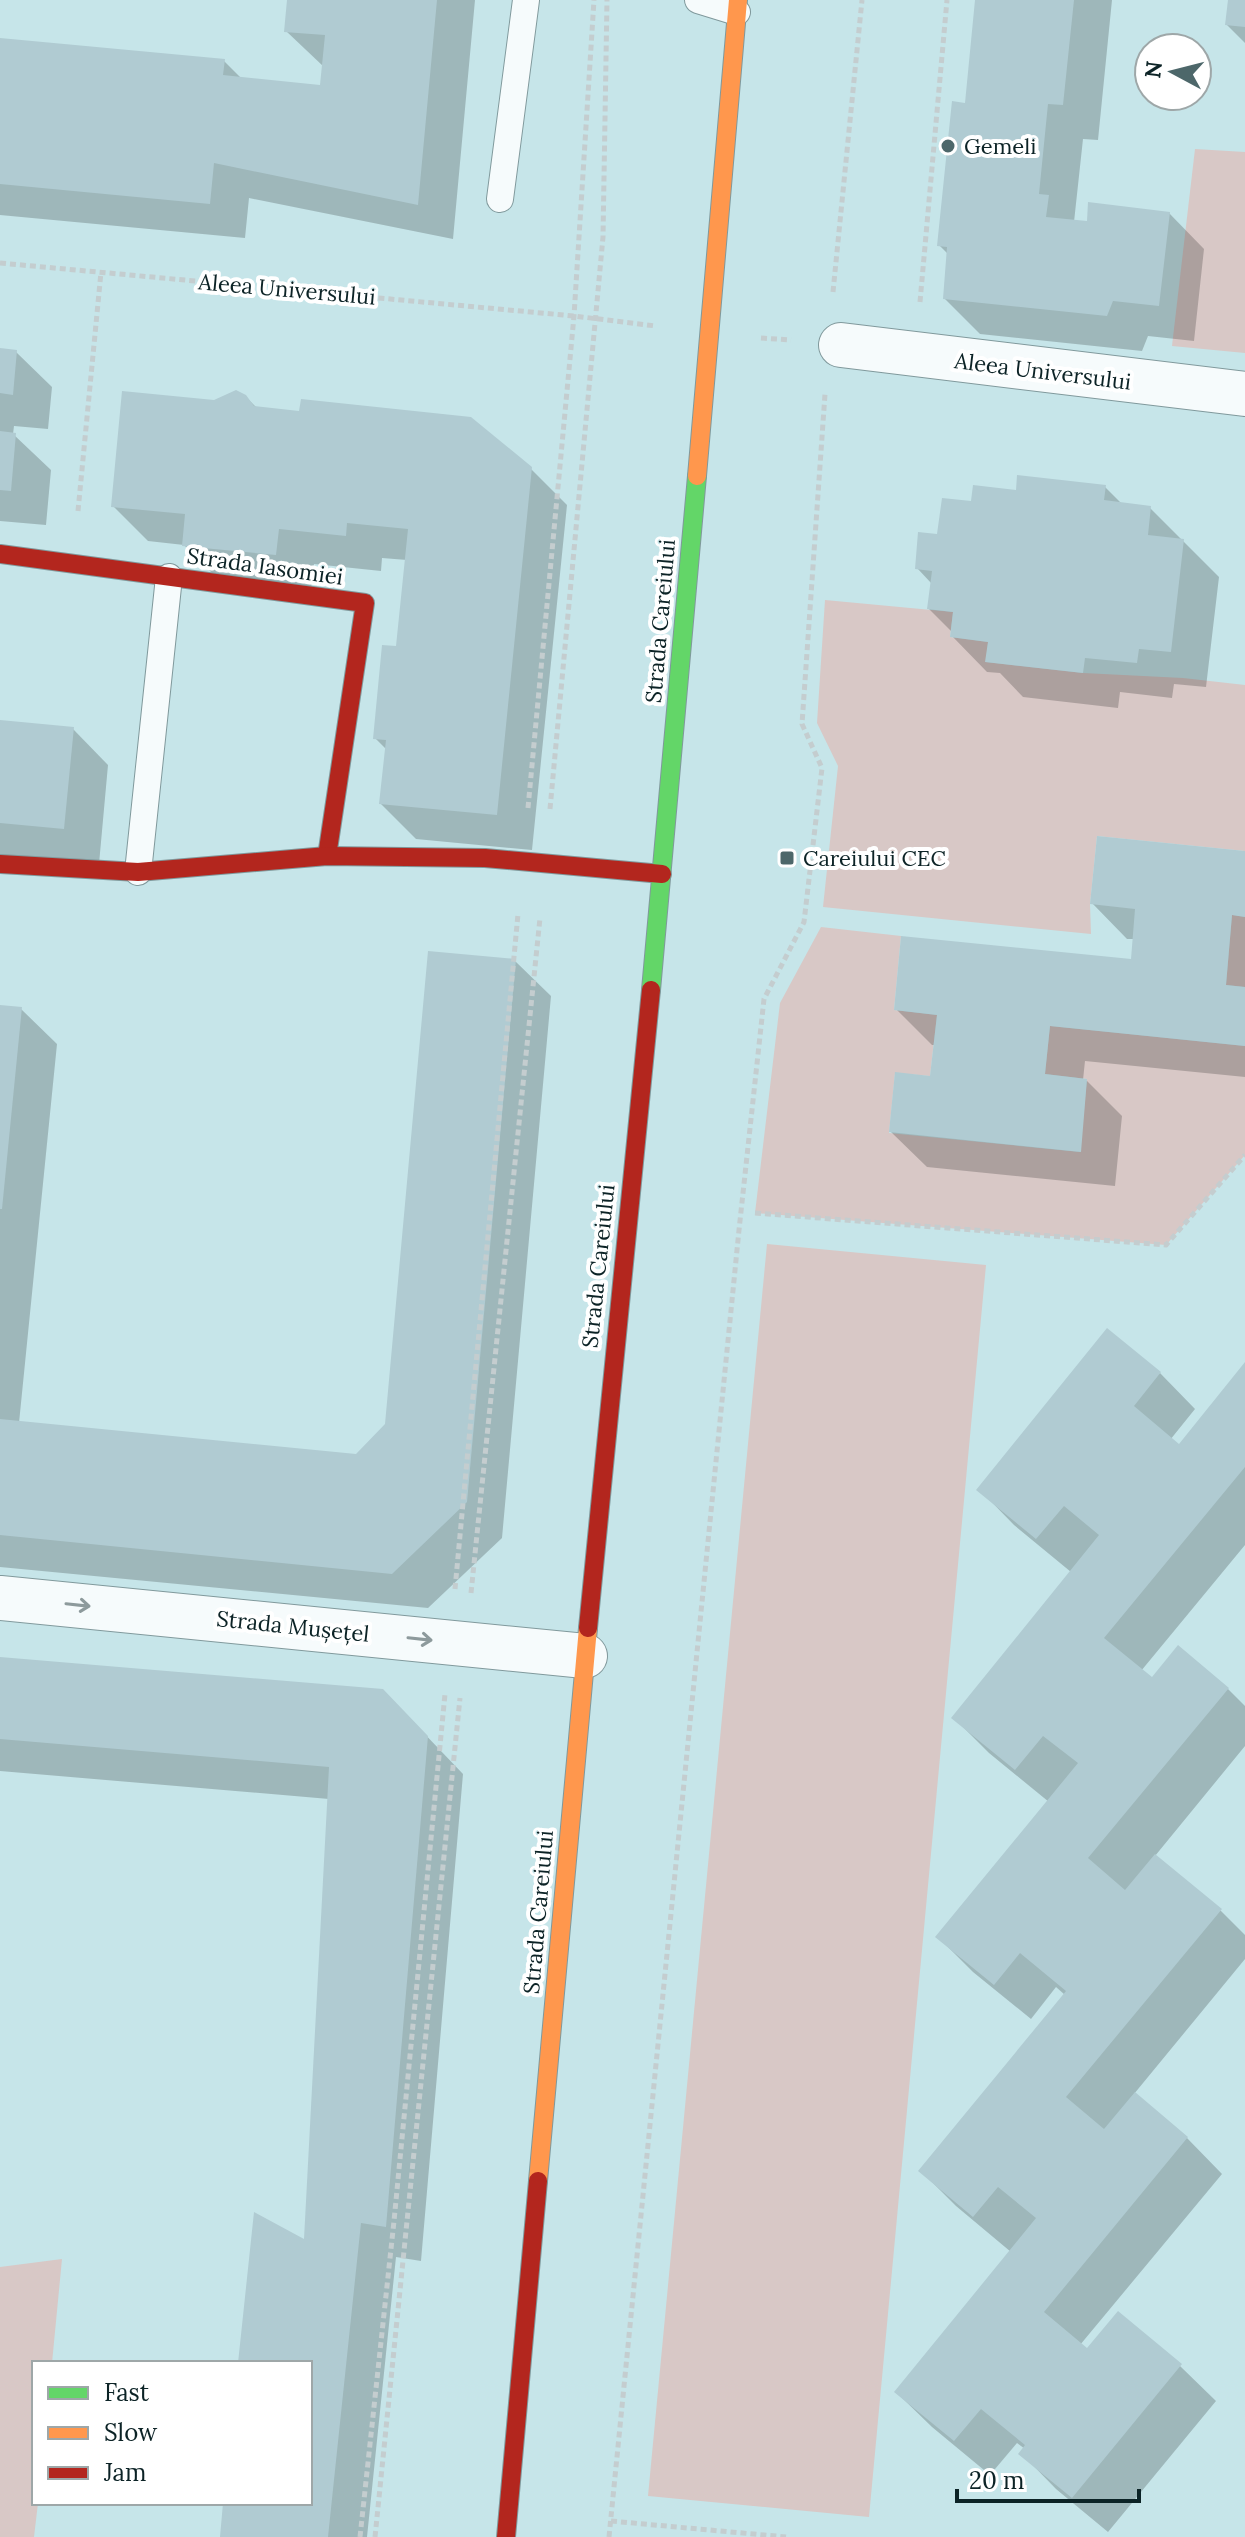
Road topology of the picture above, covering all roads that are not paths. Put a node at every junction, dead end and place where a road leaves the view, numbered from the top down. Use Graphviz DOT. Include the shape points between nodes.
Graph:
graph roads {
  1 [pos="526,0"];
  2 [pos="698,0"];
  3 [pos="738,6"];
  4 [pos="500,199"];
  5 [pos="841,345"];
  6 [pos="1245,394"];
  7 [pos="0,554"];
  8 [pos="169,577"];
  9 [pos="327,856"];
  10 [pos="0,864"];
  11 [pos="138,872"];
  12 [pos="662,874"];
  13 [pos="0,1598"];
  14 [pos="585,1656"];
  15 [pos="506,2537"];
  1 -- 4 [label="lane"];
  2 -- 3 [label="lane"];
  3 -- 12 [label="main road, Strada Careiului"];
  5 -- 6 [label="street, Aleea Universului"];
  7 -- 8 [label="main road, Strada Iasomiei"];
  8 -- 9 [label="main road, Strada Iasomiei" via="365,603"];
  8 -- 11 [label="lane"];
  9 -- 11 [label="main road"];
  9 -- 12 [label="main road" via="485,858"];
  10 -- 11 [label="main road"];
  12 -- 14 [label="main road, Strada Careiului"];
  13 -- 14 [label="street, Strada Mușețel, one-way"];
  14 -- 15 [label="main road, Strada Careiului"];
}
